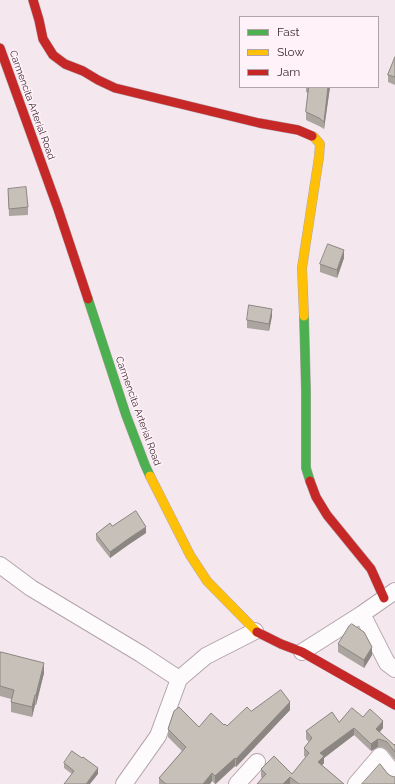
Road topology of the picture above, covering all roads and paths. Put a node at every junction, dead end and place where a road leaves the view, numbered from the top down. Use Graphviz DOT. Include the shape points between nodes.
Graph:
graph roads {
  1 [pos="33,0"];
  2 [pos="0,48"];
  3 [pos="0,565"];
  4 [pos="389,595"];
  5 [pos="362,614"];
  6 [pos="255,631"];
  7 [pos="302,652"];
  8 [pos="395,669"];
  9 [pos="179,679"];
  10 [pos="395,705"];
  11 [pos="257,762"];
  12 [pos="395,775"];
  13 [pos="124,784"];
  14 [pos="237,784"];
  15 [pos="356,784"];
  1 -- 4 [label="street" via="43,39 53,55 65,64 115,88 259,124 298,130 314,137 320,144 302,268 306,468 316,497"];
  2 -- 6 [label="street, Carmencita Arterial Road" via="145,465 187,548 207,581"];
  3 -- 9 [label="street" via="31,588"];
  4 -- 5 [label="street"];
  5 -- 7 [label="street"];
  5 -- 8 [label="street" via="386,663"];
  6 -- 7 [label="street, Carmencita Arterial Road"];
  6 -- 9 [label="street" via="206,656"];
  7 -- 10 [label="street, Carmencita Arterial Road"];
  9 -- 13 [label="street" via="158,736"];
  11 -- 14 [label="street"];
  12 -- 15 [label="street" via="380,756"];
}
